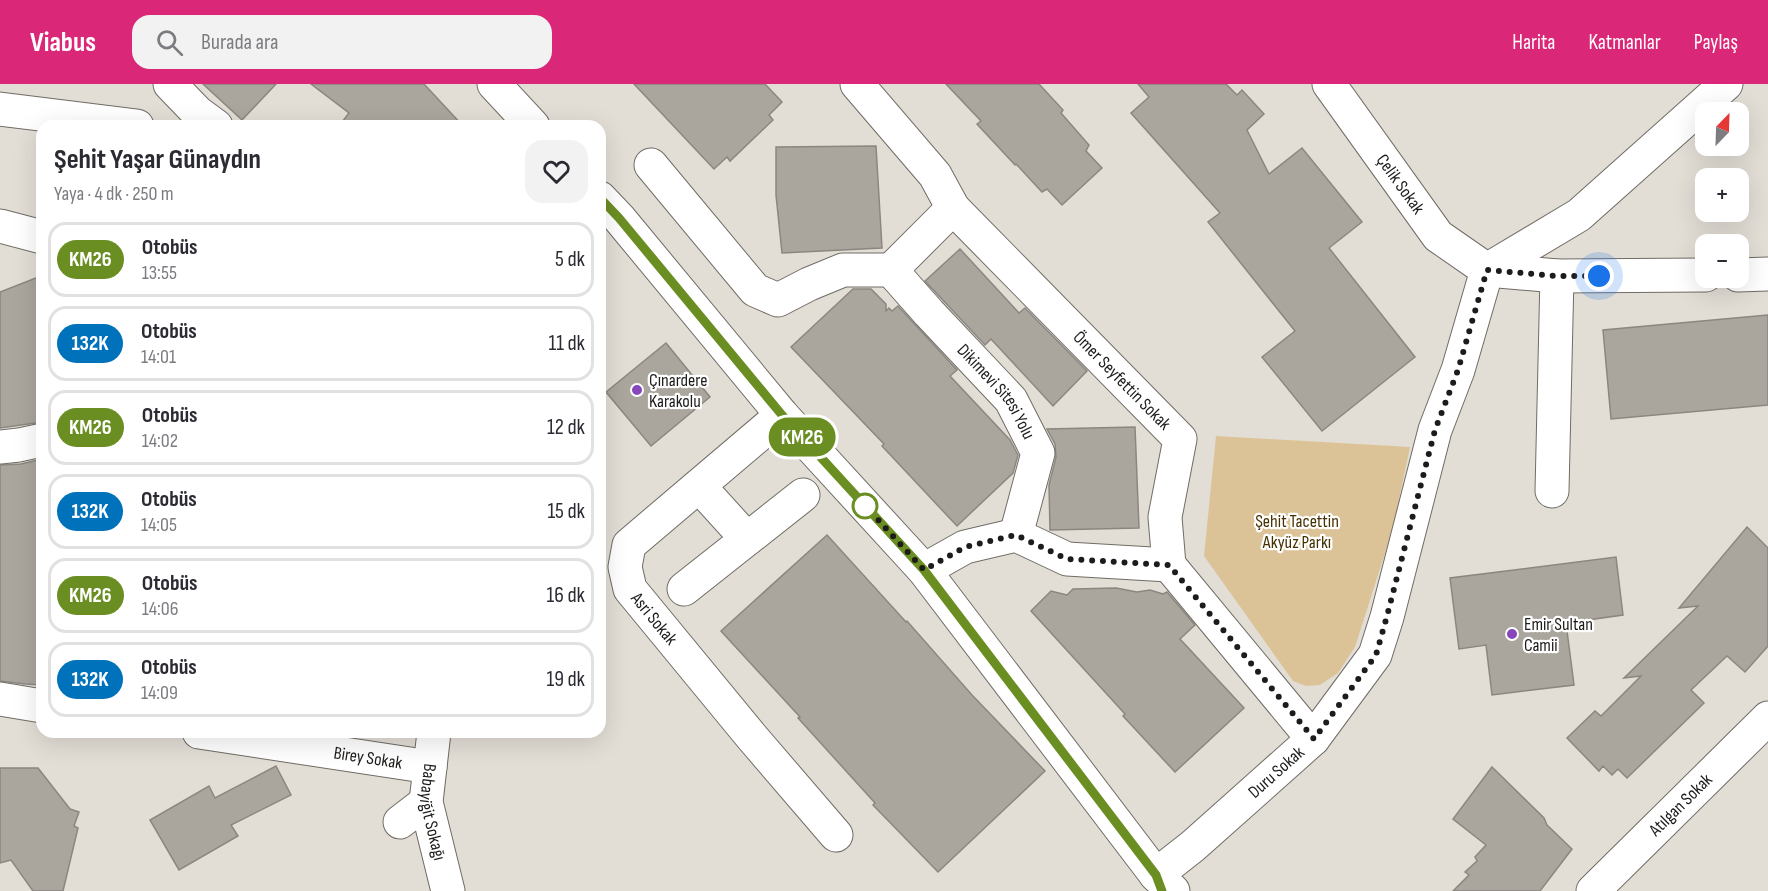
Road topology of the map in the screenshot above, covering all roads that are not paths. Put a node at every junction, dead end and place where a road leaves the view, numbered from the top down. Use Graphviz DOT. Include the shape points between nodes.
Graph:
graph roads {
  1 [pos="170,84"];
  2 [pos="494,84"];
  3 [pos="857,84"];
  4 [pos="1329,84"];
  5 [pos="1726,84"];
  6 [pos="0,109"];
  7 [pos="89,120"];
  8 [pos="208,120"];
  9 [pos="527,120"];
  10 [pos="651,165"];
  11 [pos="953,208"];
  12 [pos="606,216"];
  13 [pos="0,226"];
  14 [pos="36,235"];
  15 [pos="891,270"];
  16 [pos="1487,270"];
  17 [pos="1768,274"];
  18 [pos="1695,275"];
  19 [pos="1749,275"];
  20 [pos="1557,276"];
  21 [pos="782,415"];
  22 [pos="36,441"];
  23 [pos="0,447"];
  24 [pos="699,486"];
  25 [pos="1552,491"];
  26 [pos="803,495"];
  27 [pos="1016,535"];
  28 [pos="747,539"];
  29 [pos="613,561"];
  30 [pos="1169,565"];
  31 [pos="924,570"];
  32 [pos="684,589"];
  33 [pos="0,699"];
  34 [pos="36,705"];
  35 [pos="1768,718"];
  36 [pos="239,738"];
  37 [pos="433,738"];
  38 [pos="1314,739"];
  39 [pos="430,767"];
  40 [pos="426,802"];
  41 [pos="400,822"];
  42 [pos="836,835"];
  43 [pos="1165,888"];
  44 [pos="448,891"];
  45 [pos="1593,891"];
  1 -- 8 [label="street"];
  2 -- 9 [label="street"];
  3 -- 11 [label="street, Ömer Seyfettin Sokak" via="935,175"];
  4 -- 16 [label="street, Çelik Sokak" via="1438,236"];
  5 -- 16 [label="street" via="1579,215"];
  6 -- 7 [label="street"];
  10 -- 15 [label="street" via="755,290 778,300 843,270"];
  11 -- 15 [label="street"];
  11 -- 30 [label="street, Ömer Seyfettin Sokak" via="1180,439 1165,517"];
  12 -- 21 [label="street"];
  13 -- 14 [label="street"];
  15 -- 27 [label="street, Dikimevi Sitesi Yolu" via="1011,400 1038,453"];
  16 -- 20 [label="street"];
  16 -- 38 [label="street, Duru Sokak" via="1458,370 1435,430 1376,655"];
  17 -- 19 [label="street"];
  18 -- 20 [label="street"];
  20 -- 25 [label="street"];
  21 -- 24 [label="street, Asri Sokak"];
  21 -- 31 [label="street"];
  22 -- 23 [label="street"];
  24 -- 28 [label="street"];
  24 -- 29 [label="street, Asri Sokak"];
  26 -- 28 [label="street"];
  27 -- 30 [label="street" via="1067,559"];
  27 -- 31 [label="street" via="965,547"];
  28 -- 32 [label="street"];
  29 -- 42 [label="street, Asri Sokak" via="625,567 630,589"];
  30 -- 38 [label="street"];
  31 -- 43 [label="street"];
  33 -- 34 [label="street"];
  35 -- 45 [label="street, Atılgan Sokak"];
  36 -- 39 [label="street, Birey Sokak"];
  37 -- 39 [label="street, Babayiğit Sokağı"];
  38 -- 43 [label="street, Duru Sokak" via="1193,846"];
  39 -- 40 [label="street, Babayiğit Sokağı"];
  40 -- 41 [label="street"];
  40 -- 44 [label="street, Babayiğit Sokağı"];
}
